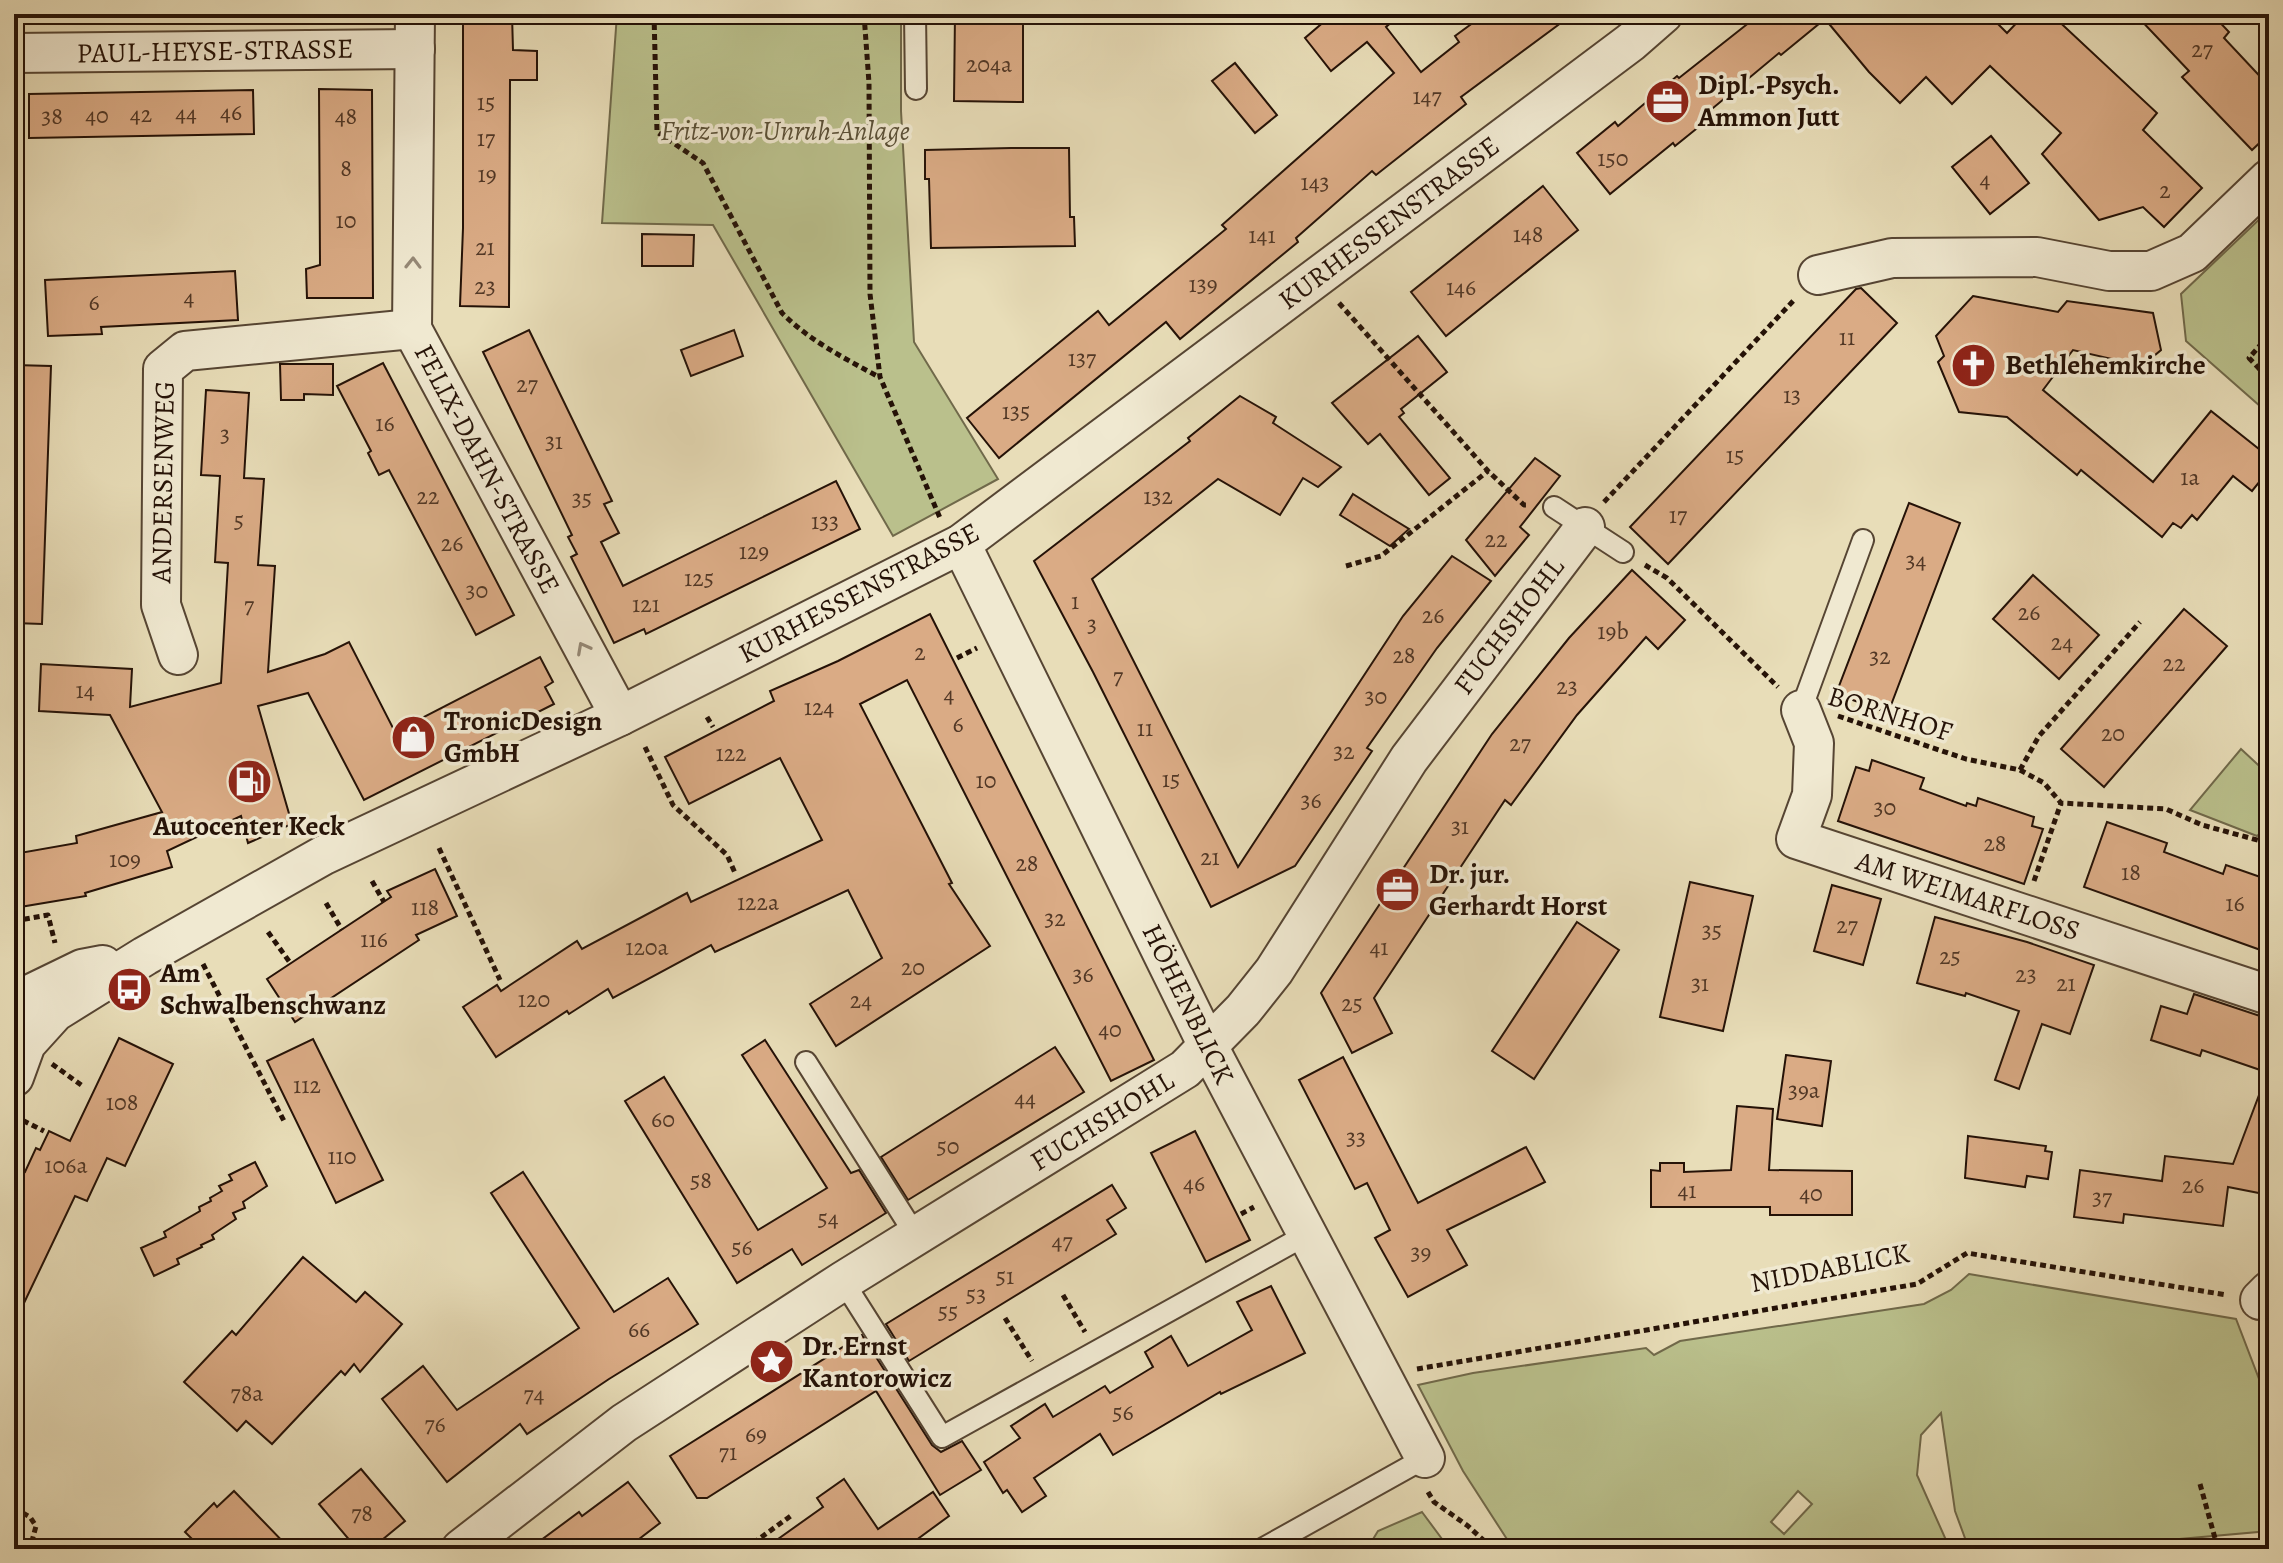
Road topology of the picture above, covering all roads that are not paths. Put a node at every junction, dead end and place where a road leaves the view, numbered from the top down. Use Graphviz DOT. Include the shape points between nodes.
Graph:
graph roads {
  1 [pos="915,14"];
  2 [pos="1663,14"];
  3 [pos="415,32"];
  4 [pos="14,53"];
  5 [pos="916,89"];
  6 [pos="2269,179"];
  7 [pos="1818,275"];
  8 [pos="412,329"];
  9 [pos="1582,511"];
  10 [pos="952,533"];
  11 [pos="1863,540"];
  12 [pos="1623,552"];
  13 [pos="178,655"];
  14 [pos="1801,710"];
  15 [pos="620,716"];
  16 [pos="145,956"];
  17 [pos="2269,995"];
  18 [pos="14,1002"];
  19 [pos="1208,1046"];
  20 [pos="23,1052"];
  21 [pos="806,1062"];
  22 [pos="1306,1235"];
  23 [pos="916,1236"];
  24 [pos="843,1281"];
  25 [pos="1425,1458"];
  26 [pos="461,1549"];
  27 [pos="1262,1549"];
  1 -- 5 [label="lane"];
  2 -- 10 [label="street, KURHESSENSTRASSE"];
  3 -- 4 [label="street, PAUL-HEYSE-STRASSE"];
  8 -- 3 [label="street, FELIX-DAHN-STRASSE, one-way"];
  6 -- 7 [label="street" via="2192,253 2151,271 2109,271 2037,257 1892,258"];
  8 -- 13 [label="street, ANDERSENWEG" via="185,351 163,369 161,605"];
  15 -- 8 [label="street, FELIX-DAHN-STRASSE, one-way"];
  9 -- 12 [label="lane"];
  9 -- 19 [label="street, FUCHSHOHL" via="1409,759 1274,971"];
  10 -- 15 [label="street, KURHESSENSTRASSE"];
  10 -- 19 [label="street, HÖHENBLICK"];
  11 -- 14 [label="lane"];
  14 -- 17 [label="street, AM WEIMARFLOSS" via="1814,743 1812,795 1796,839"];
  15 -- 16 [label="street, KURHESSENSTRASSE" via="324,855"];
  16 -- 18 [label="street, KURHESSENSTRASSE" via="82,969"];
  16 -- 20 [label="street, KURHESSENSTRASSE" via="55,1012"];
  19 -- 22 [label="street, HÖHENBLICK"];
  19 -- 23 [label="street, FUCHSHOHL" via="1185,1069"];
  21 -- 23 [label="lane"];
  22 -- 24 [label="lane" via="942,1437"];
  22 -- 25 [label="street, HÖHENBLICK"];
  23 -- 24 [label="street, FUCHSHOHL"];
  24 -- 26 [label="street, FUCHSHOHL" via="624,1423"];
  25 -- 27 [label="lane"];
}
